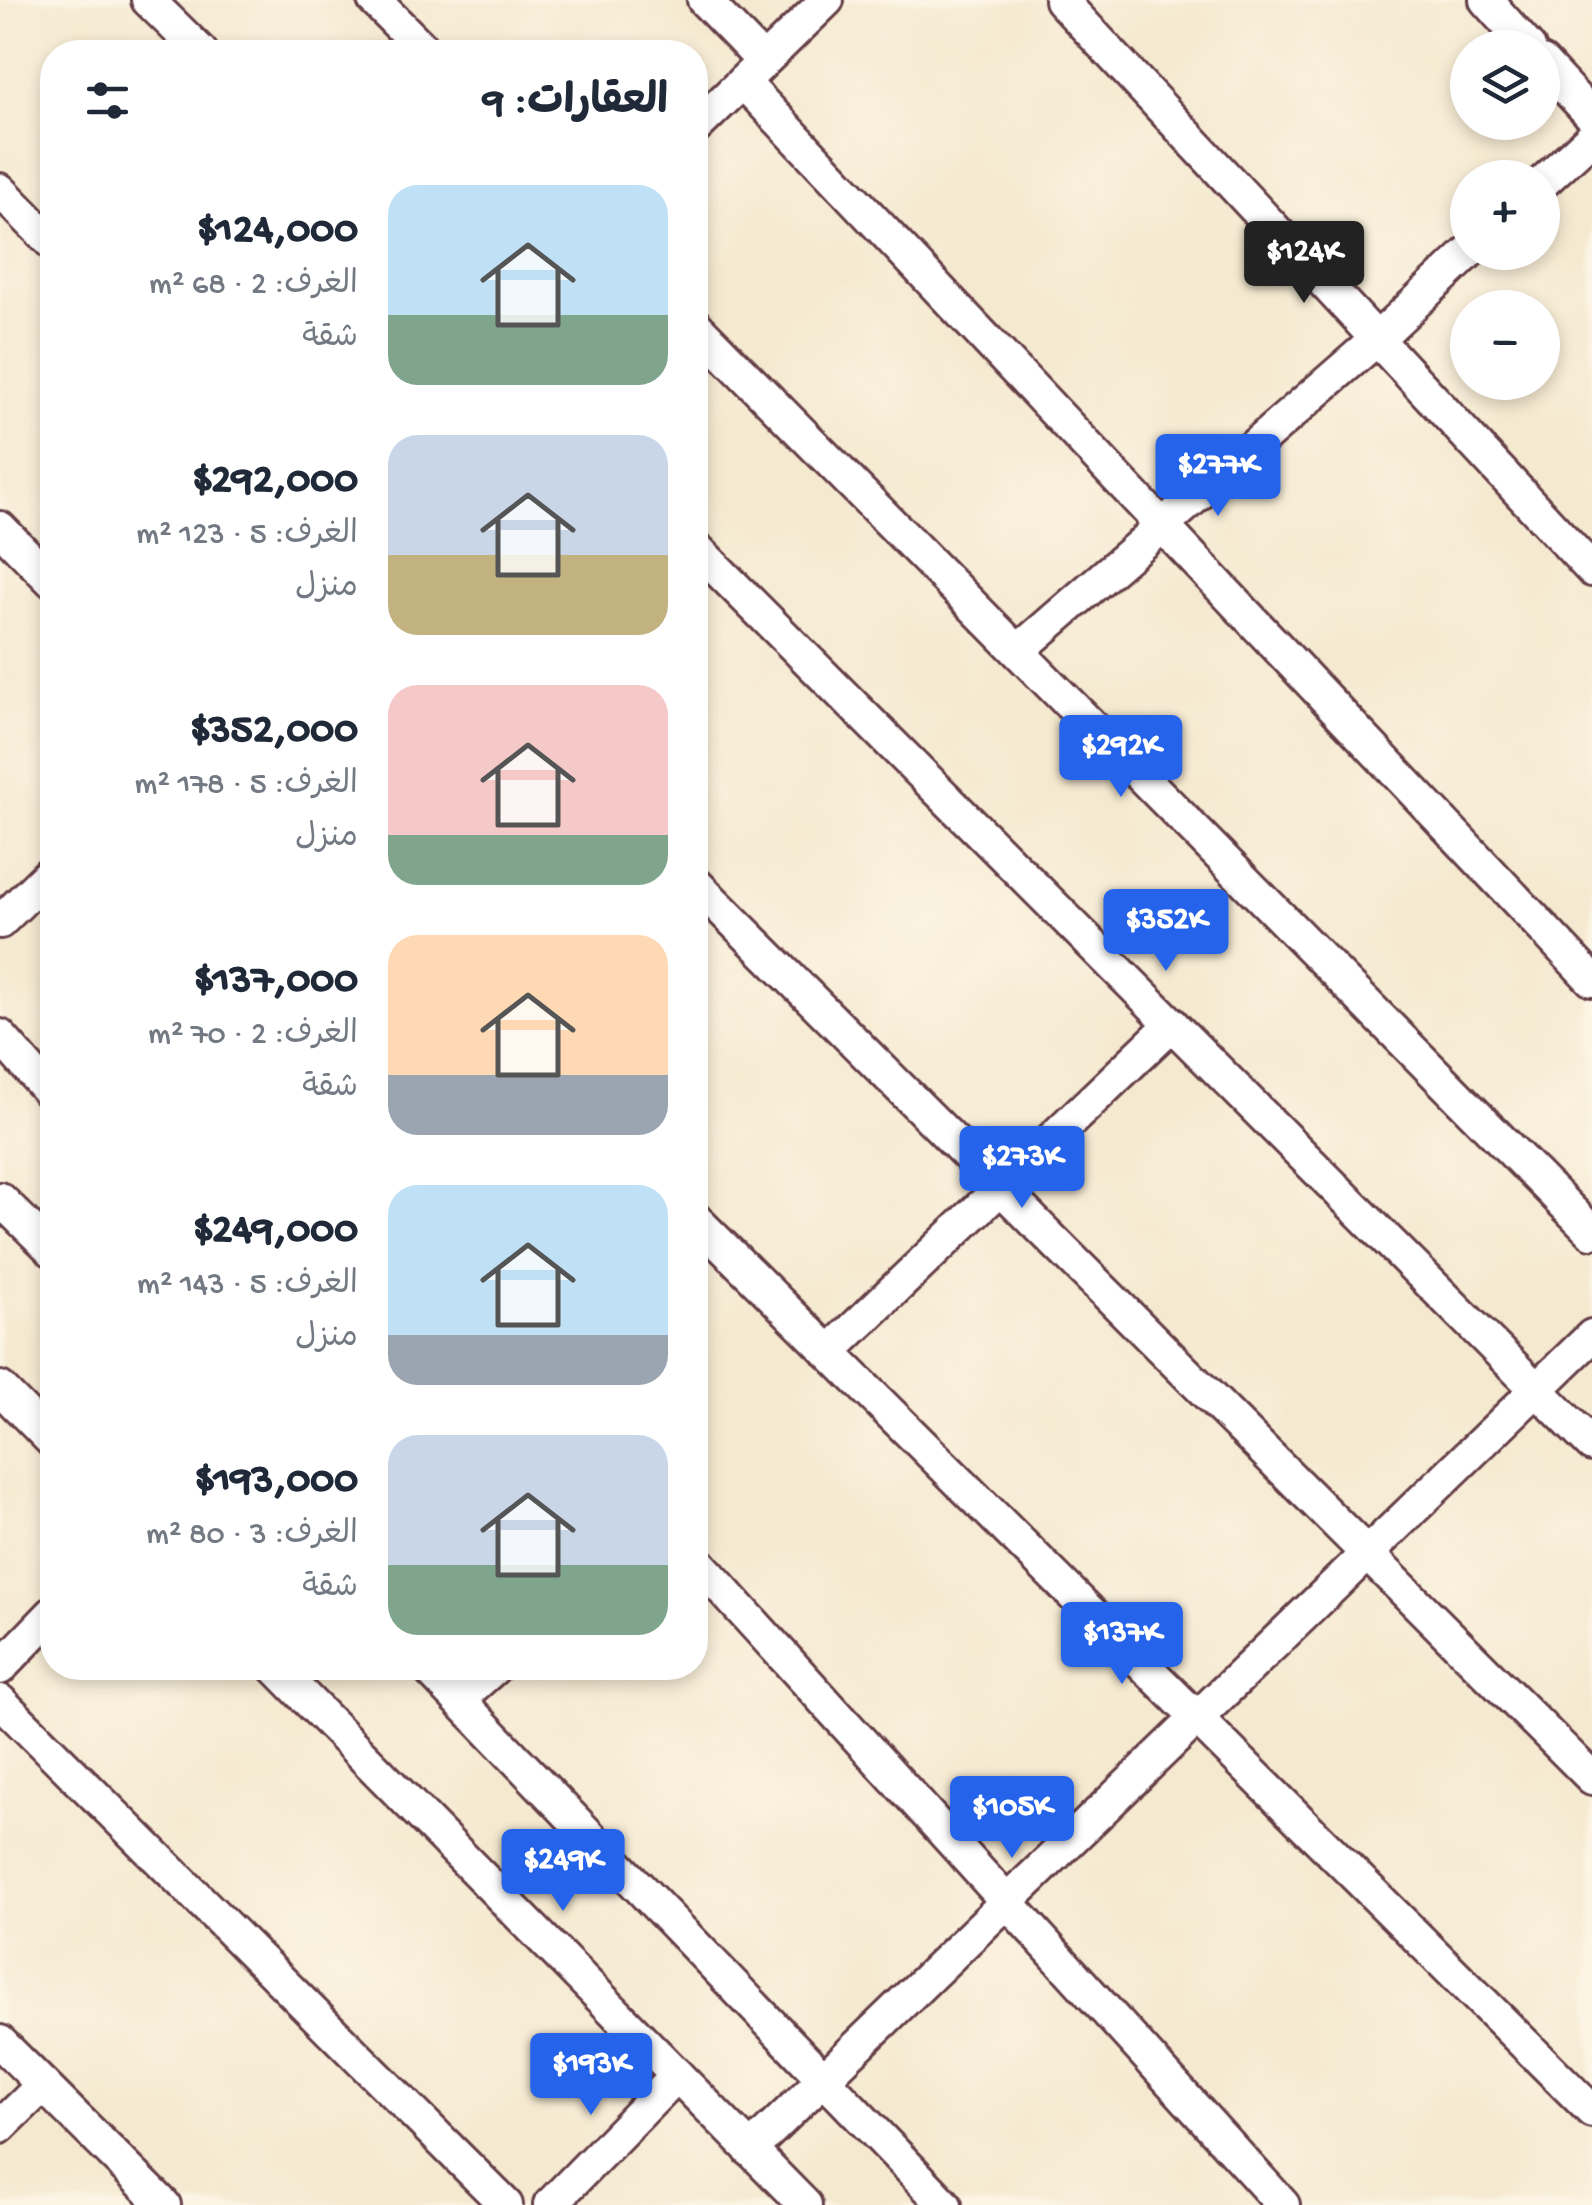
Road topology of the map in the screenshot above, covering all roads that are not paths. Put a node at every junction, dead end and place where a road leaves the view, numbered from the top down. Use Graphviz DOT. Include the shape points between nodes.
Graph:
graph roads {
  1 [pos="148,0"];
  2 [pos="374,0"];
  3 [pos="704,0"];
  4 [pos="827,0"];
  5 [pos="1061,0"];
  6 [pos="1486,0"];
  7 [pos="1514,30"];
  8 [pos="189,40"];
  9 [pos="414,40"];
  10 [pos="753,72"];
  11 [pos="1560,81"];
  12 [pos="708,115"];
  13 [pos="1592,116"];
  14 [pos="1592,137"];
  15 [pos="1560,167"];
  16 [pos="0,190"];
  17 [pos="40,231"];
  18 [pos="1450,270"];
  19 [pos="708,338"];
  20 [pos="1377,339"];
  21 [pos="1162,525"];
  22 [pos="3,539"];
  23 [pos="708,560"];
  24 [pos="1592,570"];
  25 [pos="40,571"];
  26 [pos="1018,651"];
  27 [pos="40,883"];
  28 [pos="708,897"];
  29 [pos="0,922"];
  30 [pos="1592,980"];
  31 [pos="1172,1024"];
  32 [pos="0,1036"];
  33 [pos="40,1081"];
  34 [pos="1000,1188"];
  35 [pos="0,1199"];
  36 [pos="708,1232"];
  37 [pos="1592,1232"];
  38 [pos="40,1238"];
  39 [pos="1592,1336"];
  40 [pos="829,1352"];
  41 [pos="0,1388"];
  42 [pos="1537,1390"];
  43 [pos="40,1429"];
  44 [pos="1592,1445"];
  45 [pos="1367,1554"];
  46 [pos="708,1573"];
  47 [pos="40,1626"];
  48 [pos="0,1668"];
  49 [pos="288,1680"];
  50 [pos="440,1680"];
  51 [pos="480,1680"];
  52 [pos="459,1699"];
  53 [pos="0,1701"];
  54 [pos="1197,1718"];
  55 [pos="1592,1778"];
  56 [pos="1007,1902"];
  57 [pos="0,2042"];
  58 [pos="677,2075"];
  59 [pos="824,2079"];
  60 [pos="43,2084"];
  61 [pos="1592,2110"];
  62 [pos="0,2127"];
  63 [pos="750,2150"];
  64 [pos="164,2205"];
  65 [pos="506,2205"];
  66 [pos="550,2205"];
  67 [pos="805,2205"];
  68 [pos="945,2205"];
  69 [pos="1283,2205"];
  1 -- 8 [label="street"];
  2 -- 9 [label="street"];
  3 -- 10 [label="street"];
  4 -- 10 [label="street"];
  5 -- 20 [label="street"];
  6 -- 7 [label="street"];
  10 -- 12 [label="street"];
  10 -- 21 [label="street"];
  11 -- 13 [label="street"];
  14 -- 15 [label="street"];
  16 -- 17 [label="street"];
  18 -- 20 [label="street"];
  19 -- 26 [label="street"];
  20 -- 21 [label="street"];
  20 -- 24 [label="street"];
  21 -- 26 [label="street"];
  21 -- 30 [label="street"];
  22 -- 25 [label="street"];
  23 -- 31 [label="street"];
  26 -- 37 [label="street"];
  27 -- 29 [label="street"];
  28 -- 34 [label="street"];
  31 -- 34 [label="street"];
  31 -- 42 [label="street"];
  32 -- 33 [label="street"];
  34 -- 40 [label="street"];
  34 -- 45 [label="street"];
  35 -- 38 [label="street"];
  36 -- 40 [label="street"];
  39 -- 42 [label="street"];
  40 -- 54 [label="street"];
  41 -- 43 [label="street"];
  42 -- 44 [label="street"];
  42 -- 45 [label="street"];
  45 -- 54 [label="street"];
  45 -- 55 [label="street"];
  46 -- 56 [label="street"];
  47 -- 48 [label="street"];
  49 -- 58 [label="street"];
  50 -- 52 [label="street"];
  51 -- 52 [label="street"];
  52 -- 59 [label="street"];
  53 -- 65 [label="street"];
  54 -- 56 [label="street"];
  54 -- 61 [label="street"];
  56 -- 59 [label="street"];
  56 -- 69 [label="street"];
  57 -- 60 [label="street"];
  58 -- 63 [label="street"];
  58 -- 66 [label="street"];
  59 -- 63 [label="street"];
  59 -- 68 [label="street"];
  60 -- 62 [label="street"];
  60 -- 64 [label="street"];
  63 -- 67 [label="street"];
}
